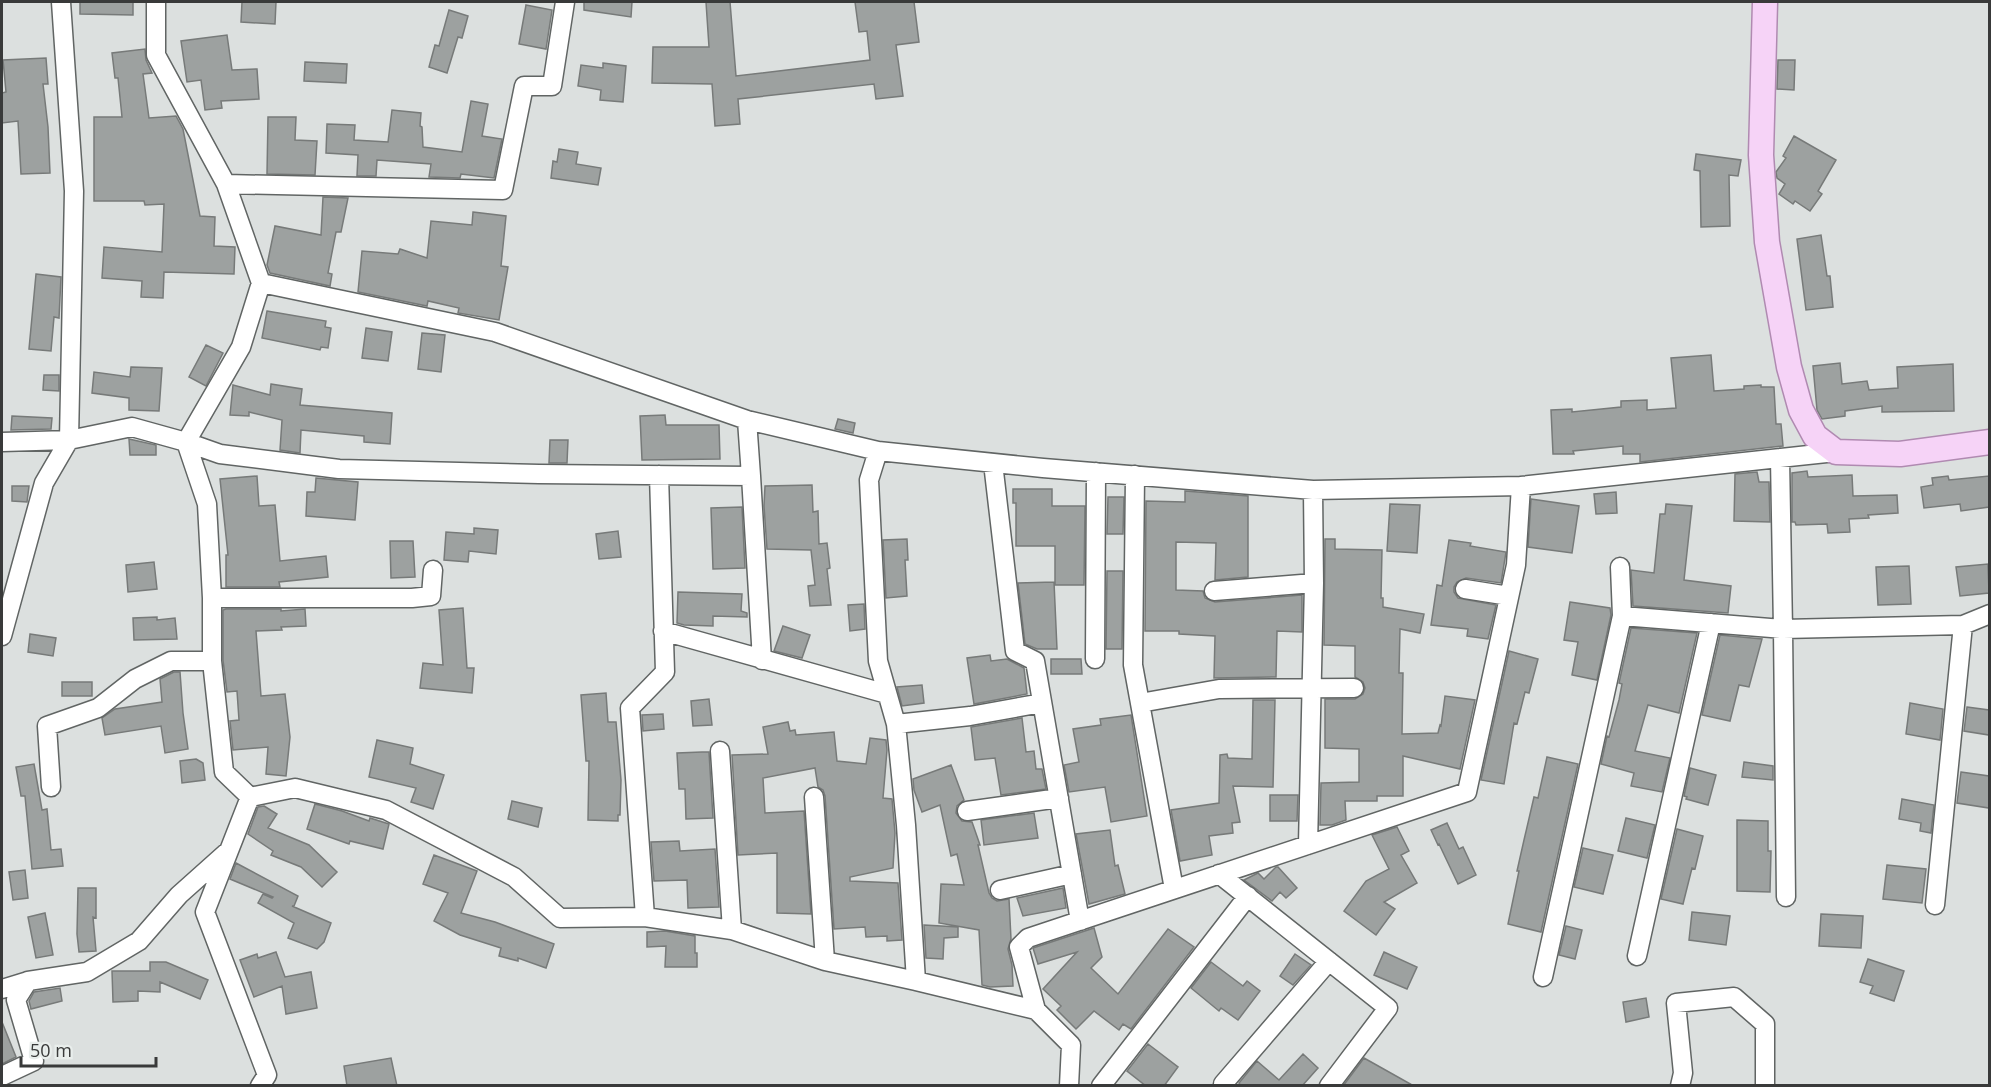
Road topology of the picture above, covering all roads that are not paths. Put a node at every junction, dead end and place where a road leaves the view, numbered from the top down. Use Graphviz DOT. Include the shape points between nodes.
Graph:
graph roads {
  1 [pos="62,2"];
  2 [pos="156,2"];
  3 [pos="565,2"];
  4 [pos="1766,2"];
  5 [pos="226,184"];
  6 [pos="261,283"];
  7 [pos="747,420"];
  8 [pos="69,440"];
  9 [pos="2,442"];
  10 [pos="186,442"];
  11 [pos="1989,442"];
  12 [pos="878,451"];
  13 [pos="1836,452"];
  14 [pos="1780,458"];
  15 [pos="993,463"];
  16 [pos="1096,472"];
  17 [pos="659,475"];
  18 [pos="1135,475"];
  19 [pos="751,476"];
  20 [pos="1521,486"];
  21 [pos="1313,490"];
  22 [pos="1620,567"];
  23 [pos="433,570"];
  24 [pos="1314,583"];
  25 [pos="1465,589"];
  26 [pos="1214,591"];
  27 [pos="1509,596"];
  28 [pos="212,598"];
  29 [pos="1989,614"];
  30 [pos="1622,616"];
  31 [pos="1712,623"];
  32 [pos="1963,625"];
  33 [pos="1784,629"];
  34 [pos="663,631"];
  35 [pos="2,636"];
  36 [pos="1095,659"];
  37 [pos="762,660"];
  38 [pos="212,661"];
  39 [pos="1310,688"];
  40 [pos="1354,688"];
  41 [pos="887,694"];
  42 [pos="1042,703"];
  43 [pos="1140,703"];
  44 [pos="896,724"];
  45 [pos="720,751"];
  46 [pos="51,787"];
  47 [pos="250,797"];
  48 [pos="814,797"];
  49 [pos="1059,798"];
  50 [pos="967,811"];
  51 [pos="1308,845"];
  52 [pos="230,849"];
  53 [pos="1072,874"];
  54 [pos="1220,874"];
  55 [pos="1174,889"];
  56 [pos="1000,890"];
  57 [pos="1248,896"];
  58 [pos="1786,897"];
  59 [pos="1935,905"];
  60 [pos="645,918"];
  61 [pos="1080,921"];
  62 [pos="732,930"];
  63 [pos="1637,956"];
  64 [pos="825,961"];
  65 [pos="1329,961"];
  66 [pos="1543,977"];
  67 [pos="28,981"];
  68 [pos="916,981"];
  69 [pos="2,989"];
  70 [pos="1036,1010"];
  71 [pos="2,1076"];
  72 [pos="1223,1084"];
  73 [pos="260,1086"];
  74 [pos="1069,1086"];
  75 [pos="1101,1086"];
  76 [pos="1329,1086"];
  77 [pos="1680,1086"];
  78 [pos="1766,1086"];
  1 -- 8 [label="street" via="74,191"];
  2 -- 5 [label="street" via="156,55"];
  3 -- 5 [label="street" via="552,86 525,86 503,190"];
  4 -- 13 [label="main road" via="1761,155 1767,242 1789,368 1801,410 1815,436"];
  5 -- 6 [label="street"];
  6 -- 7 [label="street" via="495,332"];
  6 -- 10 [label="street" via="241,347"];
  7 -- 12 [label="street"];
  7 -- 19 [label="street"];
  8 -- 9 [label="street"];
  8 -- 10 [label="street" via="132,427"];
  8 -- 35 [label="street" via="44,483"];
  10 -- 17 [label="street" via="220,454 339,468"];
  10 -- 28 [label="street" via="207,504"];
  11 -- 13 [label="main road" via="1900,454"];
  12 -- 15 [label="street"];
  12 -- 41 [label="street" via="869,480 878,661"];
  13 -- 14 [label="street"];
  14 -- 20 [label="street"];
  14 -- 33 [label="street"];
  15 -- 16 [label="street"];
  15 -- 42 [label="street" via="1015,651 1035,661"];
  16 -- 18 [label="street"];
  16 -- 36 [label="street"];
  17 -- 19 [label="street"];
  17 -- 34 [label="street"];
  18 -- 21 [label="street"];
  18 -- 43 [label="street" via="1133,665"];
  19 -- 37 [label="street"];
  20 -- 21 [label="street"];
  20 -- 27 [label="street" via="1516,565"];
  21 -- 24 [label="street"];
  22 -- 30 [label="street"];
  23 -- 28 [label="street" via="431,596"];
  24 -- 26 [label="street"];
  24 -- 39 [label="street"];
  25 -- 27 [label="street"];
  27 -- 51 [label="street" via="1467,792"];
  28 -- 38 [label="street"];
  29 -- 32 [label="street"];
  30 -- 31 [label="street"];
  30 -- 66 [label="street"];
  31 -- 33 [label="street"];
  31 -- 63 [label="street"];
  32 -- 33 [label="street"];
  32 -- 59 [label="street"];
  33 -- 58 [label="street"];
  34 -- 37 [label="street"];
  34 -- 60 [label="street" via="665,672 630,708"];
  37 -- 41 [label="street"];
  38 -- 46 [label="street" via="171,661 135,678 98,708 47,726"];
  38 -- 47 [label="street" via="224,772"];
  39 -- 40 [label="street"];
  39 -- 43 [label="street" via="1219,689"];
  39 -- 51 [label="street"];
  41 -- 44 [label="street"];
  42 -- 44 [label="street"];
  42 -- 49 [label="street"];
  43 -- 55 [label="street"];
  44 -- 68 [label="street"];
  45 -- 62 [label="street"];
  47 -- 52 [label="street"];
  47 -- 60 [label="street" via="295,788 386,810 514,877 560,918"];
  48 -- 64 [label="street"];
  49 -- 50 [label="street"];
  49 -- 53 [label="street"];
  51 -- 54 [label="street"];
  52 -- 67 [label="street" via="179,894 139,941 87,972"];
  52 -- 73 [label="street" via="205,912 267,1074"];
  53 -- 56 [label="street"];
  53 -- 61 [label="street"];
  54 -- 55 [label="street"];
  54 -- 57 [label="street"];
  55 -- 61 [label="street"];
  57 -- 65 [label="street"];
  57 -- 75 [label="street"];
  60 -- 62 [label="street"];
  61 -- 70 [label="street" via="1028,938 1019,947"];
  62 -- 64 [label="street"];
  64 -- 68 [label="street"];
  65 -- 72 [label="street"];
  65 -- 76 [label="street" via="1388,1008"];
  67 -- 69 [label="street"];
  67 -- 71 [label="street" via="16,1000 34,1062"];
  68 -- 70 [label="street"];
  70 -- 74 [label="street" via="1071,1045"];
  77 -- 78 [label="street" via="1683,1073 1676,1003 1734,997 1764,1024"];
}
